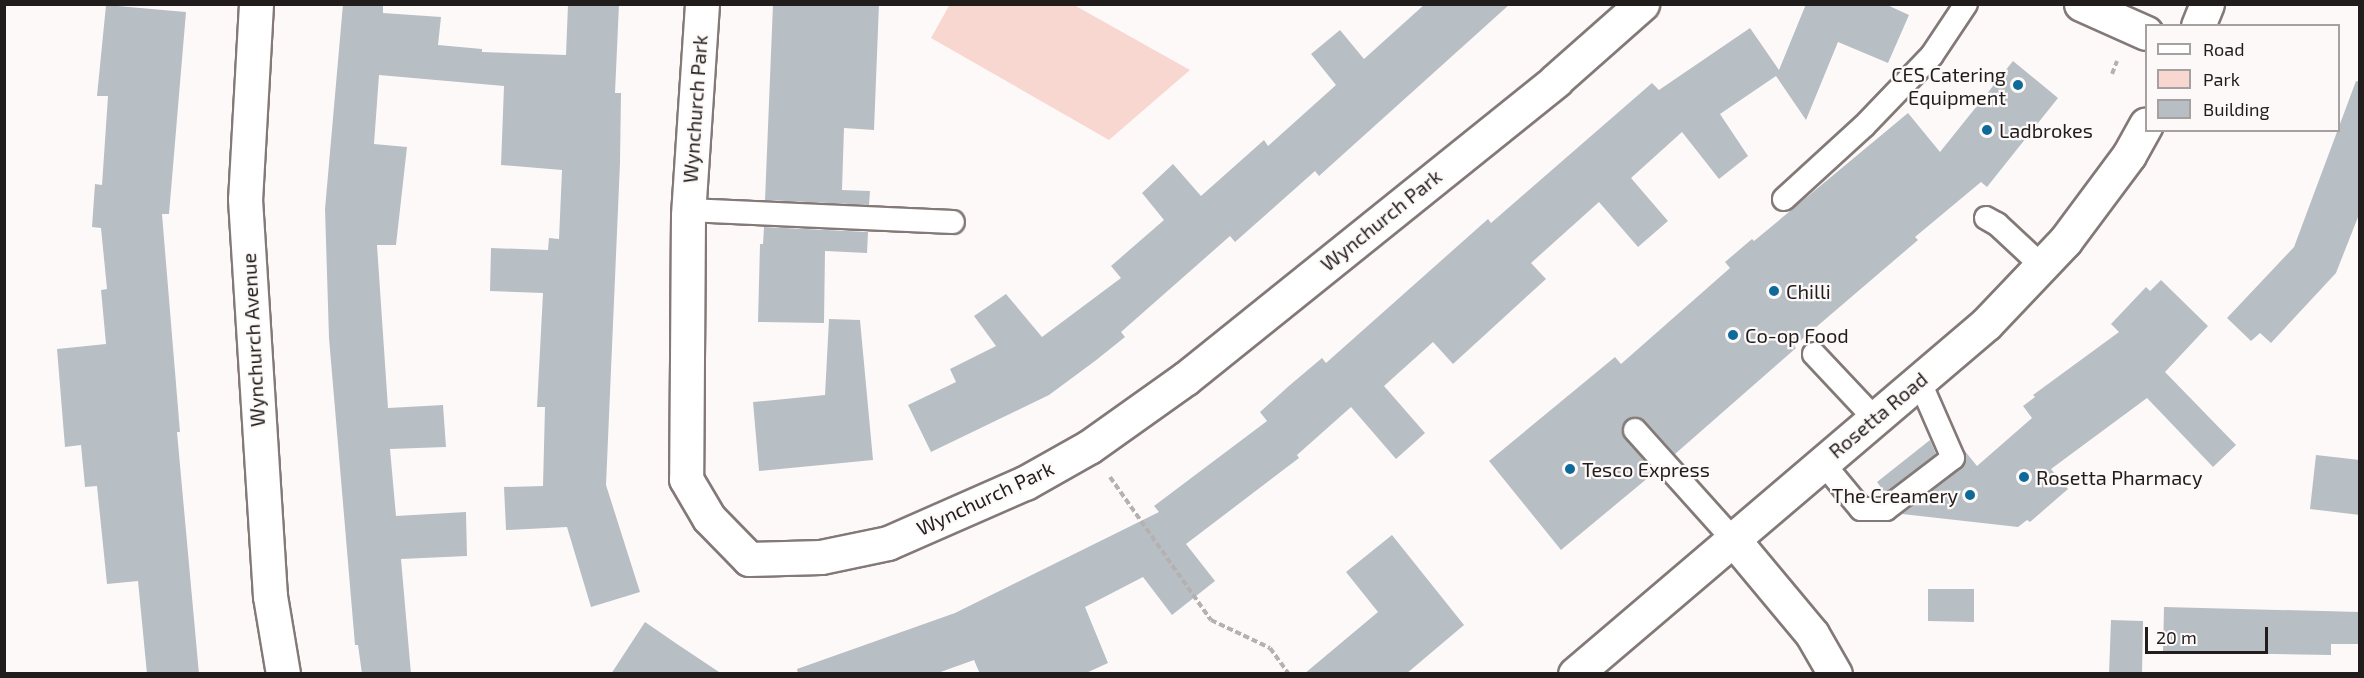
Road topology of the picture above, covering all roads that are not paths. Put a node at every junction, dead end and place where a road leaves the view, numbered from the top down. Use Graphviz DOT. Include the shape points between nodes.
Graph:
graph roads {
  1 [pos="256,4"];
  2 [pos="702,4"];
  3 [pos="1642,4"];
  4 [pos="1966,4"];
  5 [pos="2081,4"];
  6 [pos="2207,4"];
  7 [pos="2199,24"];
  8 [pos="2145,33"];
  9 [pos="2145,126"];
  10 [pos="1784,199"];
  11 [pos="688,210"];
  12 [pos="1986,218"];
  13 [pos="953,222"];
  14 [pos="2042,266"];
  15 [pos="1814,354"];
  16 [pos="1919,380"];
  17 [pos="1874,418"];
  18 [pos="1635,430"];
  19 [pos="1822,462"];
  20 [pos="1732,538"];
  21 [pos="283,674"];
  22 [pos="1575,674"];
  23 [pos="1834,674"];
  1 -- 21 [label="street, Wynchurch Avenue" via="245,199 270,596"];
  2 -- 11 [label="street, Wynchurch Park"];
  3 -- 11 [label="street, Wynchurch Park" via="1546,87 1186,378 1089,447 1025,483 888,543 821,557 749,559 709,518 686,479"];
  4 -- 10 [label="lane" via="1932,55 1864,126"];
  5 -- 8 [label="street"];
  6 -- 7 [label="street"];
  9 -- 14 [label="street, Rosetta Road" via="2129,155"];
  11 -- 13 [label="lane"];
  12 -- 14 [label="lane"];
  14 -- 16 [label="street, Rosetta Road" via="1986,324"];
  15 -- 17 [label="lane"];
  16 -- 17 [label="street, Rosetta Road"];
  16 -- 19 [label="lane" via="1953,458 1887,509 1862,509"];
  17 -- 19 [label="street, Rosetta Road"];
  18 -- 20 [label="lane"];
  19 -- 20 [label="street, Rosetta Road"];
  20 -- 22 [label="street, Rosetta Road"];
  20 -- 23 [label="street" via="1812,634"];
}
